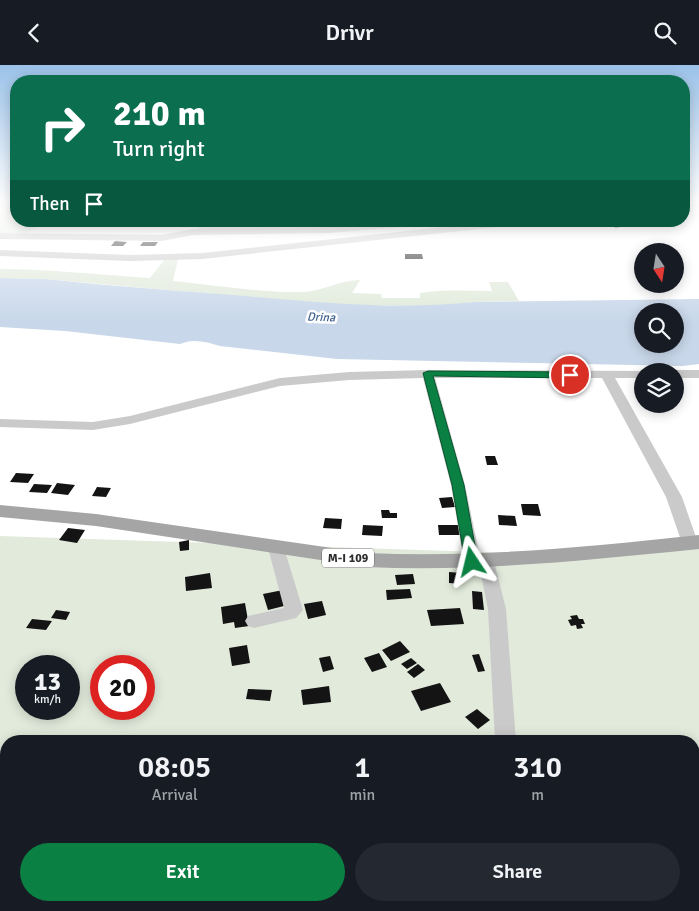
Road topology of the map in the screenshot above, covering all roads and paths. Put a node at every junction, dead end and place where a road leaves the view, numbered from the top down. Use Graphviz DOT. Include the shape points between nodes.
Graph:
graph roads {
  1 [pos="348,241"];
  2 [pos="0,253"];
  3 [pos="428,373"];
  4 [pos="699,373"];
  5 [pos="634,374"];
  6 [pos="684,374"];
  7 [pos="606,375"];
  8 [pos="0,423"];
  9 [pos="0,511"];
  10 [pos="695,542"];
  11 [pos="276,548"];
  12 [pos="479,561"];
  13 [pos="254,621"];
  14 [pos="506,735"];
  1 -- 2 [label="street" via="174,257"];
  3 -- 7 [label="street"];
  3 -- 8 [label="street" via="349,375 280,382 93,427"];
  3 -- 12 [label="street"];
  4 -- 6 [label="street"];
  5 -- 7 [label="street"];
  7 -- 10 [label="street" via="674,497"];
  9 -- 11 [label="main road, M-I 109" via="124,524"];
  10 -- 12 [label="main road, M-I 109"];
  11 -- 12 [label="main road, M-I 109" via="374,560"];
  11 -- 13 [label="street" via="294,610"];
  12 -- 14 [label="street" via="497,609"];
}
